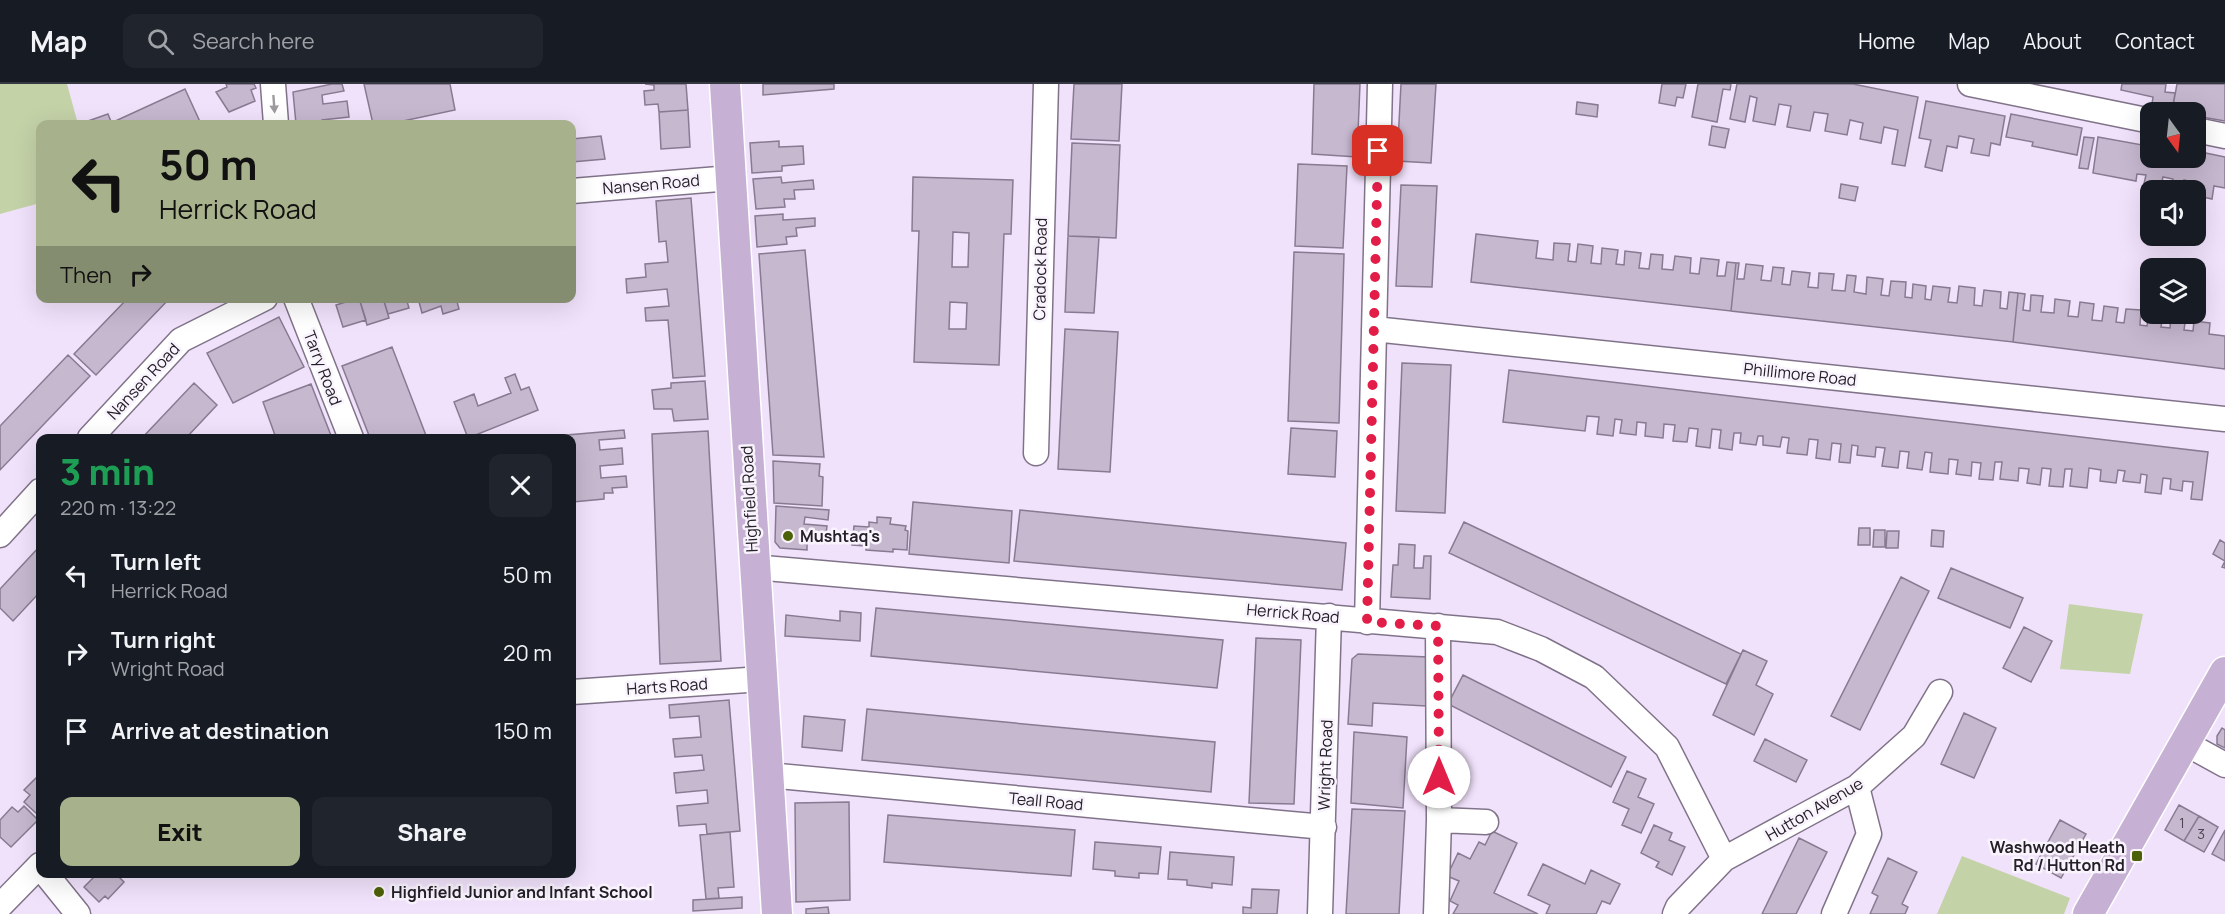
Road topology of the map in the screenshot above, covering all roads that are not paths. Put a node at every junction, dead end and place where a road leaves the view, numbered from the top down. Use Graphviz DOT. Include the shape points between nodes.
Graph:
graph roads {
  1 [pos="273,84"];
  2 [pos="725,84"];
  3 [pos="1046,84"];
  4 [pos="1380,84"];
  5 [pos="1970,84"];
  6 [pos="2140,119"];
  7 [pos="276,120"];
  8 [pos="2206,132"];
  9 [pos="2225,135"];
  10 [pos="731,178"];
  11 [pos="576,191"];
  12 [pos="255,303"];
  13 [pos="298,303"];
  14 [pos="1374,329"];
  15 [pos="2225,419"];
  16 [pos="94,434"];
  17 [pos="349,434"];
  18 [pos="1036,453"];
  19 [pos="36,495"];
  20 [pos="0,535"];
  21 [pos="753,567"];
  22 [pos="1329,616"];
  23 [pos="1367,622"];
  24 [pos="1438,626"];
  25 [pos="2225,672"];
  26 [pos="762,679"];
  27 [pos="576,692"];
  28 [pos="1940,692"];
  29 [pos="2185,743"];
  30 [pos="2225,765"];
  31 [pos="768,775"];
  32 [pos="1857,788"];
  33 [pos="1439,820"];
  34 [pos="1486,822"];
  35 [pos="1324,827"];
  36 [pos="1724,859"];
  37 [pos="36,873"];
  38 [pos="49,878"];
  39 [pos="0,906"];
  40 [pos="78,914"];
  41 [pos="777,914"];
  42 [pos="1320,914"];
  43 [pos="1436,914"];
  44 [pos="1675,914"];
  45 [pos="1834,914"];
  46 [pos="2088,914"];
  1 -- 7 [label="street, one-way"];
  2 -- 10 [label="main road, Highfield Road"];
  3 -- 18 [label="street, Cradock Road"];
  4 -- 14 [label="street"];
  5 -- 6 [label="street"];
  8 -- 9 [label="street"];
  10 -- 11 [label="street, Nansen Road"];
  10 -- 21 [label="main road, Highfield Road"];
  12 -- 16 [label="street, Nansen Road" via="182,340"];
  13 -- 17 [label="street, Tarry Road"];
  14 -- 15 [label="street, Phillimore Road"];
  14 -- 23 [label="street"];
  19 -- 20 [label="street"];
  21 -- 22 [label="street, Herrick Road"];
  21 -- 26 [label="main road, Highfield Road"];
  22 -- 23 [label="street, Herrick Road"];
  22 -- 35 [label="street, Wright Road"];
  23 -- 24 [label="street, Herrick Road"];
  24 -- 33 [label="street"];
  24 -- 36 [label="street, Herrick Road" via="1497,632 1541,649 1594,677 1667,747"];
  25 -- 29 [label="main road"];
  26 -- 27 [label="street, Harts Road"];
  26 -- 31 [label="main road, Highfield Road"];
  28 -- 32 [label="street, Hutton Avenue" via="1914,736"];
  29 -- 30 [label="street"];
  29 -- 46 [label="main road"];
  31 -- 35 [label="street, Teall Road"];
  31 -- 41 [label="main road, Highfield Road"];
  32 -- 36 [label="street, Hutton Avenue"];
  32 -- 45 [label="street" via="1869,834"];
  33 -- 34 [label="street"];
  33 -- 43 [label="street"];
  35 -- 42 [label="street, Wright Road"];
  36 -- 44 [label="street"];
  37 -- 39 [label="street"];
  38 -- 40 [label="street"];
}
